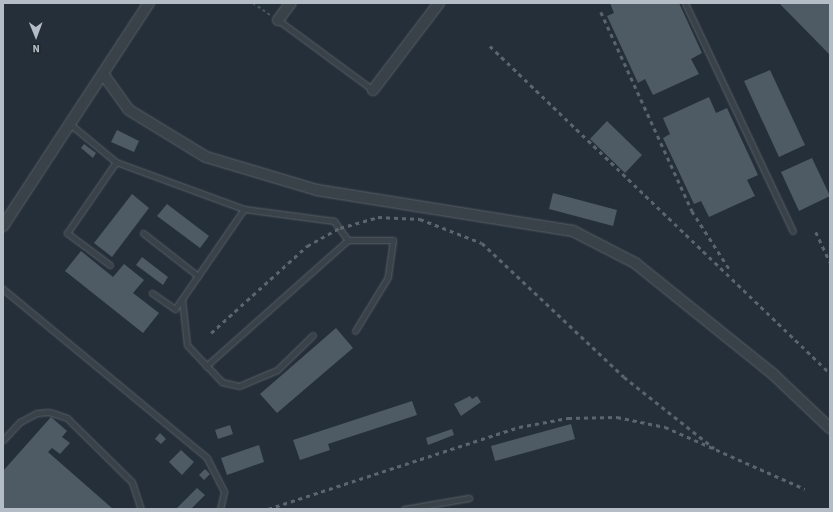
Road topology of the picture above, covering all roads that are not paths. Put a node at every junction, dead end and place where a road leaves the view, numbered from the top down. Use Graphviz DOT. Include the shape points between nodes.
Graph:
graph roads {
  1 [pos="150,3"];
  2 [pos="291,3"];
  3 [pos="439,3"];
  4 [pos="686,3"];
  5 [pos="278,20"];
  6 [pos="103,74"];
  7 [pos="373,90"];
  8 [pos="70,124"];
  9 [pos="116,162"];
  10 [pos="244,209"];
  11 [pos="3,226"];
  12 [pos="793,231"];
  13 [pos="143,233"];
  14 [pos="348,240"];
  15 [pos="110,265"];
  16 [pos="198,276"];
  17 [pos="3,289"];
  18 [pos="152,292"];
  19 [pos="182,299"];
  20 [pos="355,331"];
  21 [pos="313,335"];
  22 [pos="206,366"];
  23 [pos="830,428"];
  24 [pos="3,440"];
  25 [pos="469,498"];
  26 [pos="141,509"];
  27 [pos="220,509"];
  28 [pos="404,509"];
  1 -- 6 [label="street"];
  2 -- 5 [label="street"];
  3 -- 7 [label="street"];
  4 -- 12 [label="lane"];
  5 -- 7 [label="lane"];
  6 -- 8 [label="street"];
  6 -- 23 [label="street" via="129,110 206,157 316,190 573,230 635,263 773,374"];
  8 -- 9 [label="lane"];
  8 -- 11 [label="street"];
  9 -- 10 [label="lane"];
  9 -- 15 [label="lane" via="67,233"];
  10 -- 14 [label="lane" via="334,221"];
  10 -- 16 [label="lane"];
  13 -- 16 [label="lane"];
  14 -- 20 [label="lane" via="393,240 388,277"];
  14 -- 22 [label="lane"];
  16 -- 19 [label="lane"];
  17 -- 27 [label="lane" via="207,458 224,492"];
  18 -- 19 [label="lane" via="175,309"];
  19 -- 22 [label="lane" via="187,345"];
  21 -- 22 [label="lane" via="277,370 239,386 222,382"];
  24 -- 26 [label="lane" via="20,422 37,413 49,412 67,418 132,482"];
  25 -- 28 [label="lane"];
}
